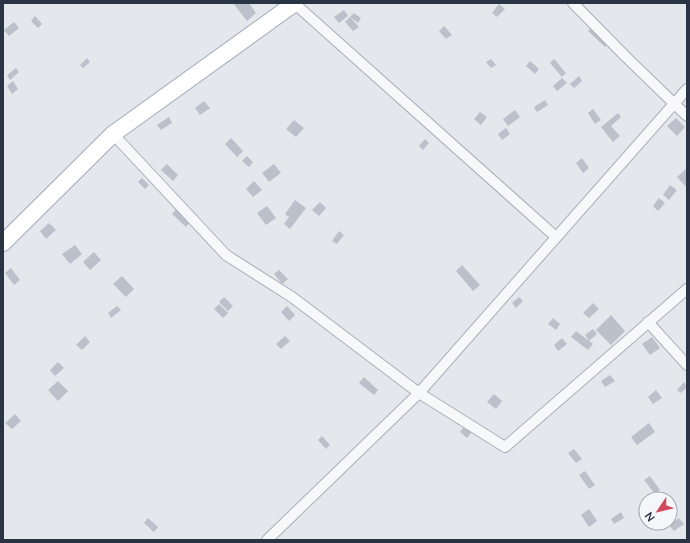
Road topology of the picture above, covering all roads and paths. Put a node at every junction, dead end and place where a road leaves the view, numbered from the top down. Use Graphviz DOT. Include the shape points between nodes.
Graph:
graph roads {
  1 [pos="295,3"];
  2 [pos="572,3"];
  3 [pos="687,89"];
  4 [pos="674,104"];
  5 [pos="687,116"];
  6 [pos="113,134"];
  7 [pos="556,237"];
  8 [pos="3,243"];
  9 [pos="687,289"];
  10 [pos="648,322"];
  11 [pos="687,365"];
  12 [pos="419,393"];
  13 [pos="267,540"];
  1 -- 6 [label="main road"];
  1 -- 7 [label="street"];
  2 -- 4 [label="street"];
  3 -- 4 [label="street"];
  4 -- 5 [label="street"];
  4 -- 7 [label="street"];
  6 -- 8 [label="main road"];
  6 -- 12 [label="street" via="226,255 292,297"];
  7 -- 12 [label="street"];
  9 -- 10 [label="street"];
  10 -- 11 [label="street"];
  10 -- 12 [label="street" via="505,447"];
  12 -- 13 [label="street"];
}
